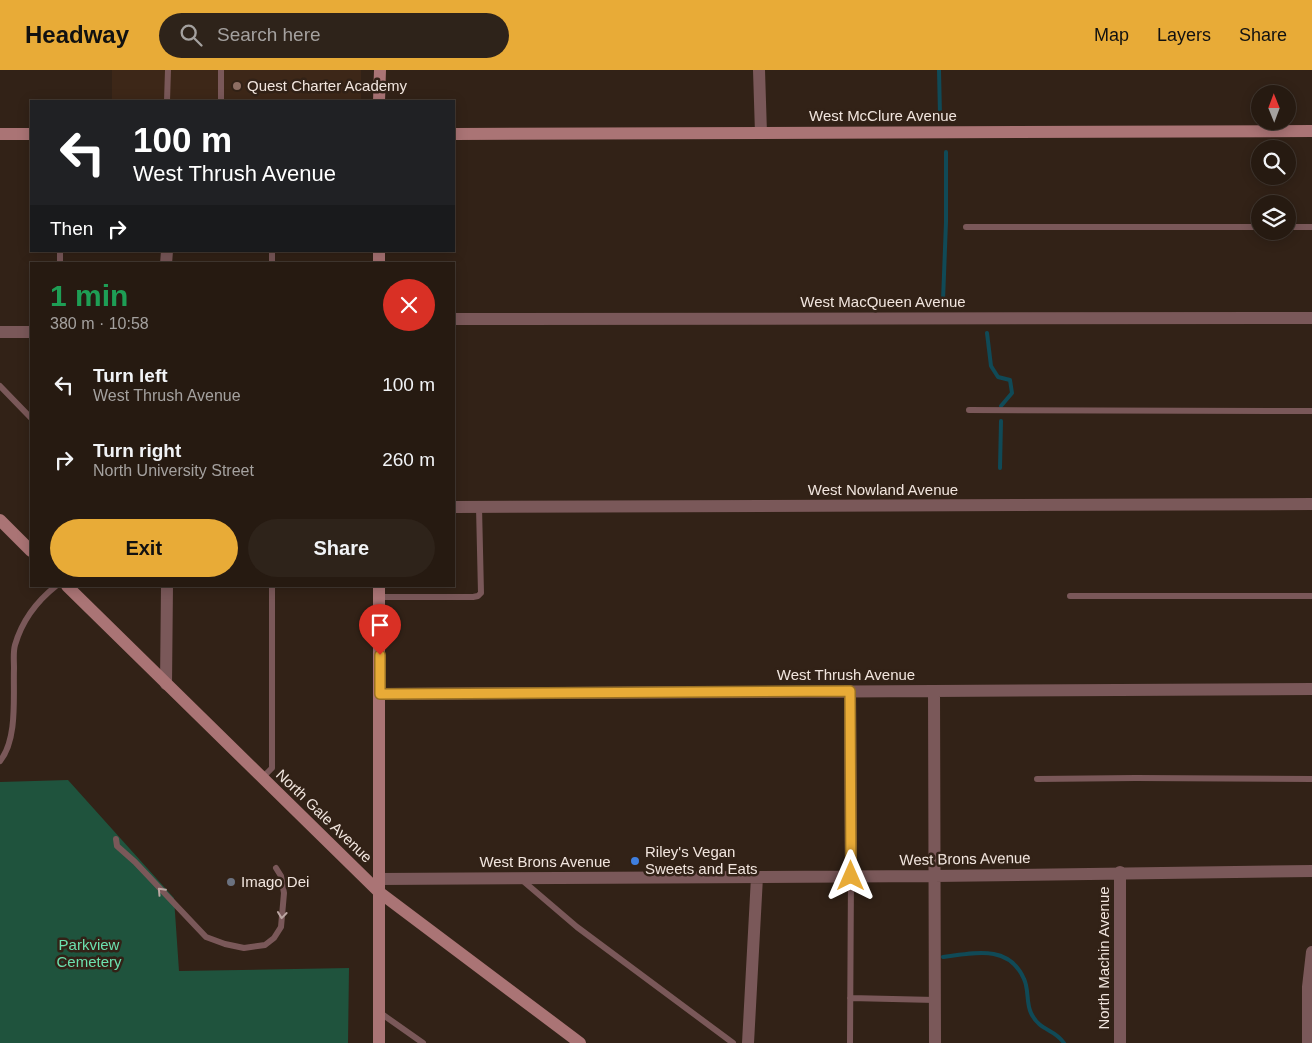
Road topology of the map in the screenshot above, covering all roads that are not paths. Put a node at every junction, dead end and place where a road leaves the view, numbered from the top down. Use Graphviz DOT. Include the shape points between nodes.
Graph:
graph roads {
  1 [pos="168,70"];
  2 [pos="221,70"];
  3 [pos="380,70"];
  4 [pos="759,70"];
  5 [pos="167,100"];
  6 [pos="221,100"];
  7 [pos="380,100"];
  8 [pos="1312,131"];
  9 [pos="761,133"];
  10 [pos="0,134"];
  11 [pos="30,134"];
  12 [pos="455,134"];
  13 [pos="966,226"];
  14 [pos="1251,227"];
  15 [pos="1296,227"];
  16 [pos="1312,227"];
  17 [pos="1312,318"];
  18 [pos="455,319"];
  19 [pos="0,332"];
  20 [pos="30,332"];
  21 [pos="0,386"];
  22 [pos="969,410"];
  23 [pos="1312,412"];
  24 [pos="30,417"];
  25 [pos="1312,504"];
  26 [pos="455,507"];
  27 [pos="479,507"];
  28 [pos="0,520"];
  29 [pos="30,550"];
  30 [pos="55,587"];
  31 [pos="68,587"];
  32 [pos="167,587"];
  33 [pos="272,587"];
  34 [pos="379,592"];
  35 [pos="1070,596"];
  36 [pos="1312,596"];
  37 [pos="166,684"];
  38 [pos="1312,689"];
  39 [pos="850,691"];
  40 [pos="934,691"];
  41 [pos="380,694"];
  42 [pos="0,761"];
  43 [pos="262,778"];
  44 [pos="1312,779"];
  45 [pos="1037,780"];
  46 [pos="116,839"];
  47 [pos="276,868"];
  48 [pos="1312,871"];
  49 [pos="1120,872"];
  50 [pos="851,876"];
  51 [pos="934,876"];
  52 [pos="757,877"];
  53 [pos="520,878"];
  54 [pos="379,885"];
  55 [pos="1312,952"];
  56 [pos="850,998"];
  57 [pos="935,1000"];
  58 [pos="1310,1001"];
  59 [pos="379,1012"];
  60 [pos="380,1043"];
  61 [pos="423,1043"];
  62 [pos="580,1043"];
  63 [pos="732,1043"];
  64 [pos="748,1043"];
  65 [pos="850,1043"];
  66 [pos="935,1043"];
  67 [pos="1120,1043"];
  68 [pos="1308,1043"];
  1 -- 5 [label="lane"];
  2 -- 6 [label="lane"];
  3 -- 7 [label="main road"];
  4 -- 9 [label="street"];
  8 -- 9 [label="main road, West McClure Avenue"];
  9 -- 12 [label="main road, West McClure Avenue"];
  10 -- 11 [label="main road"];
  13 -- 14 [label="lane"];
  15 -- 16 [label="lane"];
  17 -- 18 [label="street, West MacQueen Avenue"];
  19 -- 20 [label="street"];
  21 -- 24 [label="lane"];
  22 -- 23 [label="lane"];
  25 -- 27 [label="street, West Nowland Avenue"];
  26 -- 27 [label="street, West Nowland Avenue"];
  27 -- 34 [label="lane" via="481,592 478,596"];
  28 -- 29 [label="main road"];
  30 -- 42 [label="lane" via="24,622 14,646 12,730 6,754"];
  31 -- 37 [label="main road, North Gale Avenue"];
  32 -- 37 [label="street"];
  33 -- 43 [label="lane" via="272,768"];
  34 -- 41 [label="main road"];
  35 -- 36 [label="lane"];
  37 -- 43 [label="main road, North Gale Avenue"];
  38 -- 40 [label="street, West Thrush Avenue"];
  39 -- 40 [label="street, West Thrush Avenue"];
  39 -- 41 [label="street, West Thrush Avenue"];
  39 -- 50 [label="street"];
  40 -- 51 [label="street"];
  41 -- 54 [label="main road"];
  43 -- 54 [label="main road, North Gale Avenue"];
  44 -- 45 [label="lane"];
  47 -- 46 [label="lane, one-way" via="282,876 284,893 281,927 265,945 244,948 206,937 117,846"];
  48 -- 49 [label="street, West Brons Avenue"];
  49 -- 51 [label="street, West Brons Avenue"];
  49 -- 67 [label="street, North Machin Avenue"];
  50 -- 51 [label="street, West Brons Avenue"];
  50 -- 52 [label="street, West Brons Avenue"];
  50 -- 56 [label="lane"];
  51 -- 57 [label="street"];
  52 -- 53 [label="street, West Brons Avenue"];
  52 -- 64 [label="street"];
  53 -- 54 [label="street, West Brons Avenue"];
  53 -- 63 [label="lane" via="577,927"];
  54 -- 59 [label="main road"];
  54 -- 62 [label="main road, North Gale Avenue"];
  55 -- 58 [label="street" via="1308,978"];
  56 -- 57 [label="lane"];
  56 -- 65 [label="lane"];
  57 -- 66 [label="street"];
  58 -- 68 [label="street"];
  59 -- 60 [label="main road"];
  59 -- 61 [label="lane"];
}
